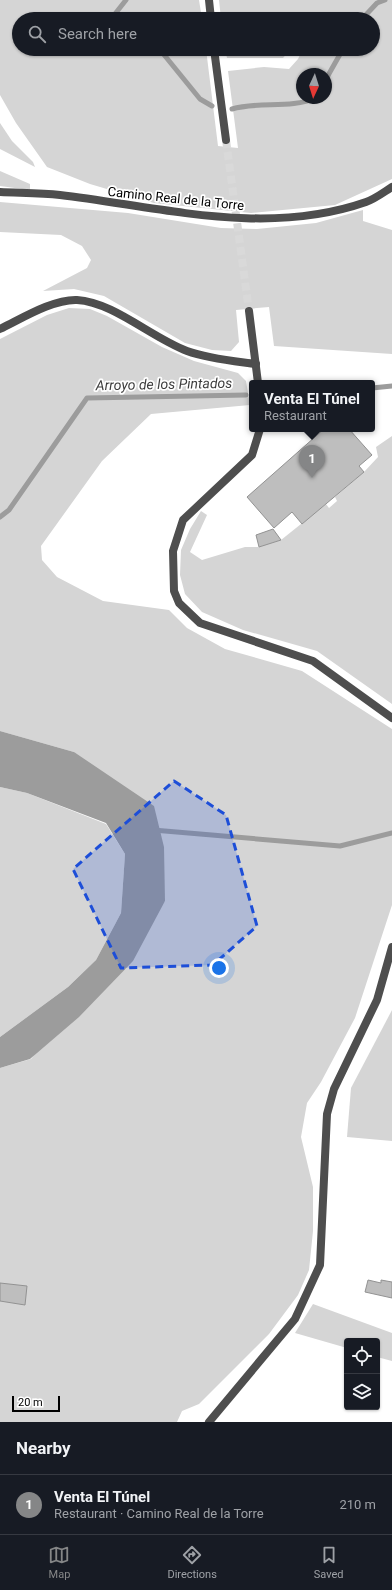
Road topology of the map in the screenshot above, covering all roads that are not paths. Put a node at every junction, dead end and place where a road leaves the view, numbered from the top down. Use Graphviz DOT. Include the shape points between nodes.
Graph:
graph roads {
  1 [pos="209,0"];
  2 [pos="210,12"];
  3 [pos="215,56"];
  4 [pos="226,140"];
  5 [pos="392,187"];
  6 [pos="0,192"];
  7 [pos="249,312"];
  8 [pos="0,329"];
  9 [pos="256,364"];
  10 [pos="258,380"];
  11 [pos="259,432"];
  12 [pos="392,718"];
  13 [pos="392,947"];
  14 [pos="209,1422"];
  1 -- 2 [label="street"];
  3 -- 4 [label="street"];
  5 -- 6 [label="street, Camino Real de la Torre" via="367,202 333,212 271,218 224,218 59,195"];
  7 -- 9 [label="street"];
  8 -- 9 [label="street" via="56,303 76,300 96,303 188,351"];
  9 -- 10 [label="street"];
  11 -- 12 [label="street" via="252,455 183,520 173,551 174,591 179,603 200,623 313,661"];
  13 -- 14 [label="street" via="377,1000 334,1089 327,1114 320,1265 295,1319"];
}
